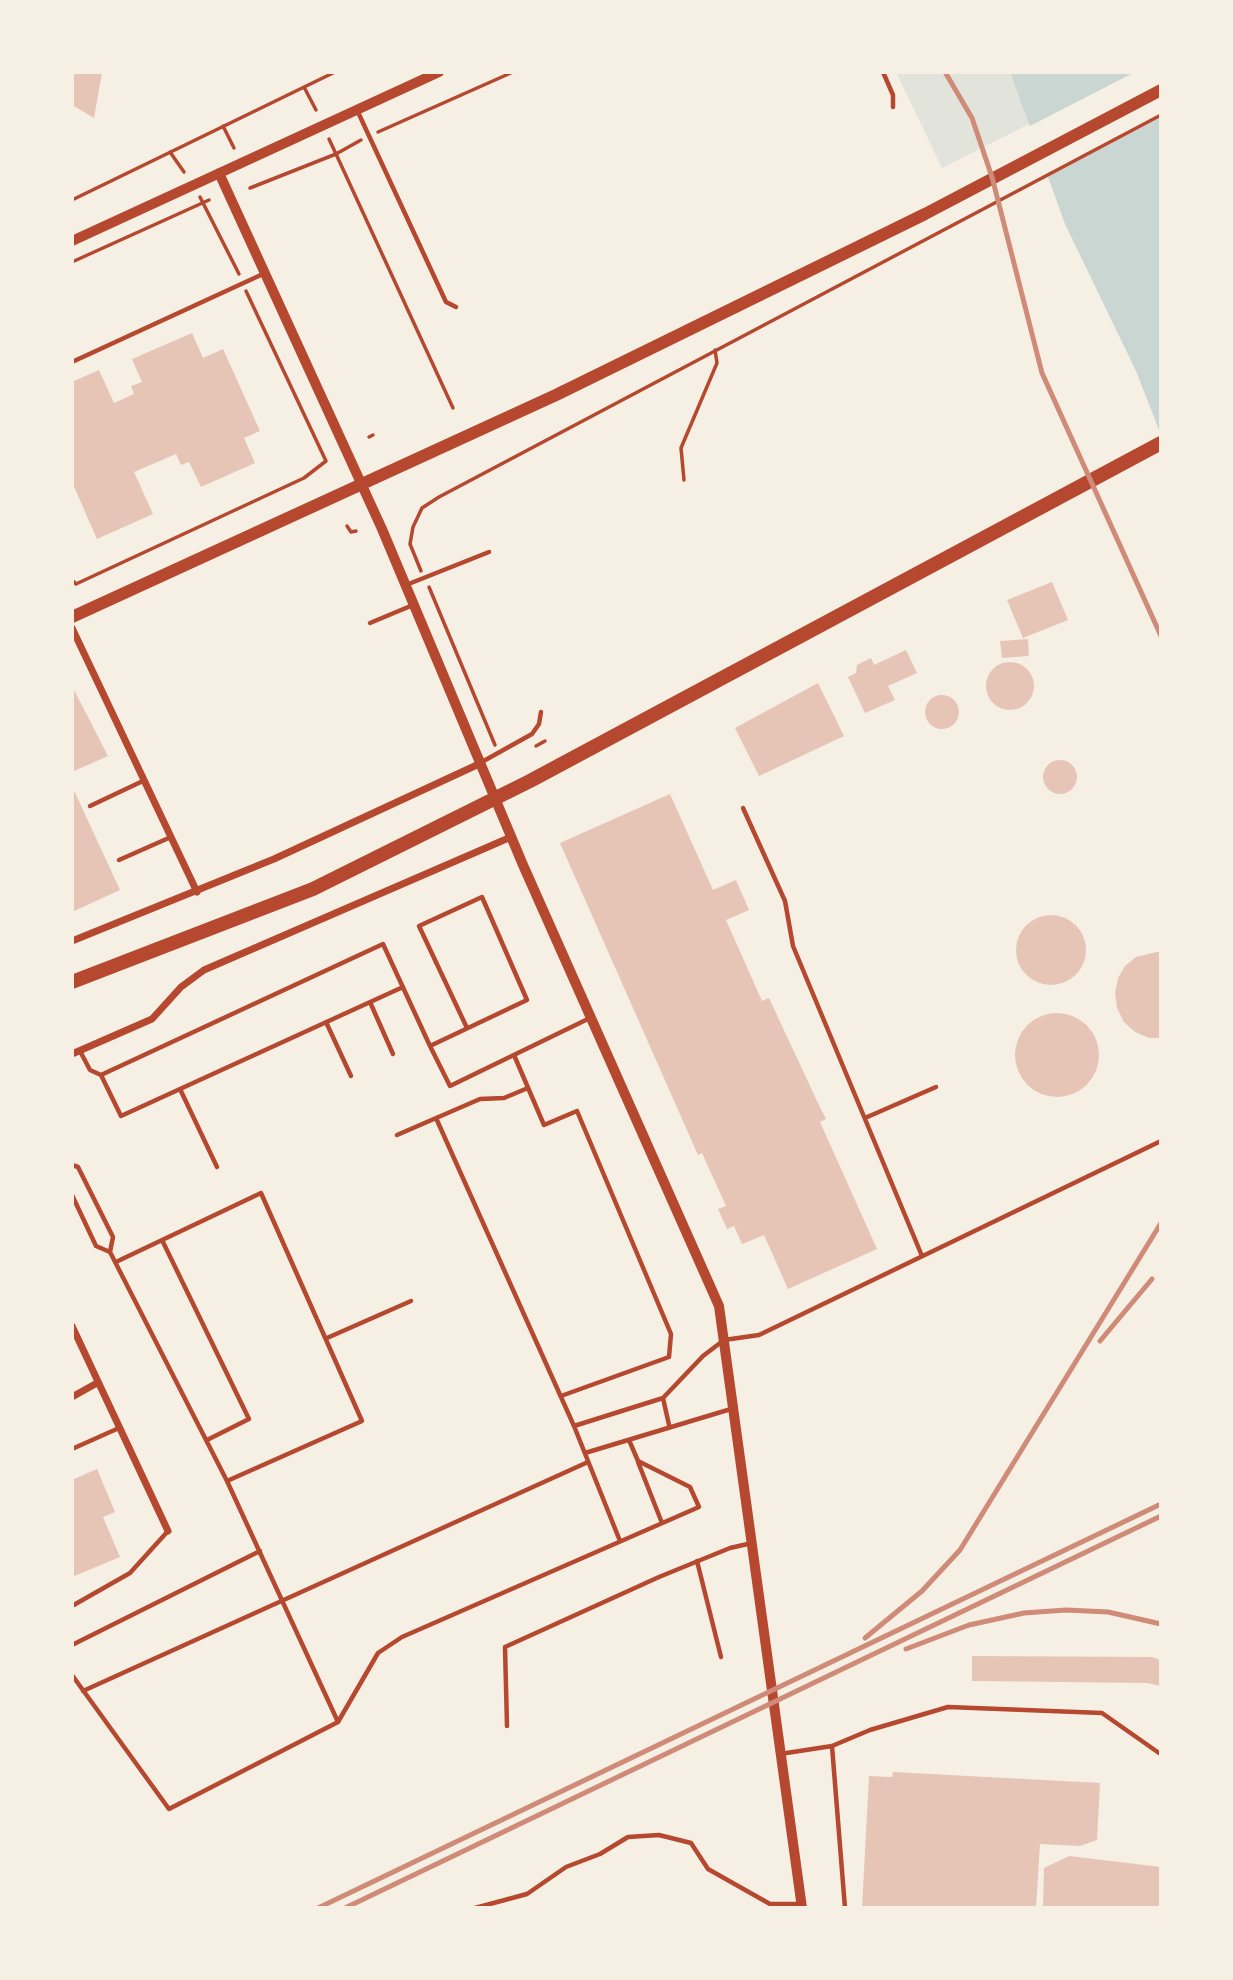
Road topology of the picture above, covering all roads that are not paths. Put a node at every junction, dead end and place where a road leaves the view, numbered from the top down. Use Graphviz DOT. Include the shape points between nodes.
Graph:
graph roads {
  1 [pos="439,72"];
  2 [pos="883,72"];
  3 [pos="1161,90"];
  4 [pos="893,107"];
  5 [pos="357,109"];
  6 [pos="219,173"];
  7 [pos="72,242"];
  8 [pos="264,274"];
  9 [pos="456,307"];
  10 [pos="72,362"];
  11 [pos="1161,443"];
  12 [pos="361,486"];
  13 [pos="489,552"];
  14 [pos="405,585"];
  15 [pos="413,605"];
  16 [pos="72,617"];
  17 [pos="370,624"];
  18 [pos="72,628"];
  19 [pos="541,712"];
  20 [pos="480,764"];
  21 [pos="145,780"];
  22 [pos="90,806"];
  23 [pos="743,808"];
  24 [pos="172,837"];
  25 [pos="511,837"];
  26 [pos="118,860"];
  27 [pos="197,892"];
  28 [pos="72,941"];
  29 [pos="72,982"];
  30 [pos="403,986"];
  31 [pos="370,1002"];
  32 [pos="591,1018"];
  33 [pos="326,1022"];
  34 [pos="467,1028"];
  35 [pos="430,1046"];
  36 [pos="80,1051"];
  37 [pos="72,1054"];
  38 [pos="393,1054"];
  39 [pos="514,1055"];
  40 [pos="101,1075"];
  41 [pos="351,1076"];
  42 [pos="936,1087"];
  43 [pos="528,1088"];
  44 [pos="180,1089"];
  45 [pos="436,1118"];
  46 [pos="865,1118"];
  47 [pos="397,1135"];
  48 [pos="1161,1141"];
  49 [pos="72,1165"];
  50 [pos="217,1167"];
  51 [pos="72,1195"];
  52 [pos="162,1240"];
  53 [pos="110,1252"];
  54 [pos="922,1256"];
  55 [pos="118,1261"];
  56 [pos="411,1301"];
  57 [pos="72,1326"];
  58 [pos="327,1338"];
  59 [pos="724,1340"];
  60 [pos="97,1382"];
  61 [pos="561,1396"];
  62 [pos="72,1397"];
  63 [pos="663,1398"];
  64 [pos="734,1409"];
  65 [pos="669,1425"];
  66 [pos="574,1426"];
  67 [pos="118,1428"];
  68 [pos="207,1440"];
  69 [pos="629,1440"];
  70 [pos="72,1449"];
  71 [pos="585,1453"];
  72 [pos="638,1461"];
  73 [pos="588,1462"];
  74 [pos="227,1481"];
  75 [pos="662,1523"];
  76 [pos="167,1531"];
  77 [pos="620,1541"];
  78 [pos="752,1543"];
  79 [pos="260,1551"];
  80 [pos="697,1562"];
  81 [pos="282,1600"];
  82 [pos="72,1605"];
  83 [pos="72,1645"];
  84 [pos="721,1657"];
  85 [pos="72,1675"];
  86 [pos="83,1691"];
  87 [pos="338,1722"];
  88 [pos="507,1726"];
  89 [pos="832,1746"];
  90 [pos="1159,1753"];
  91 [pos="779,1755"];
  92 [pos="802,1906"];
  93 [pos="475,1908"];
  94 [pos="845,1908"];
  1 -- 5 [label="street"];
  2 -- 4 [label="lane"];
  3 -- 12 [label="main road" via="925,214 591,379"];
  5 -- 6 [label="street"];
  5 -- 9 [label="lane" via="446,302"];
  6 -- 7 [label="street"];
  6 -- 8 [label="street"];
  8 -- 10 [label="lane"];
  8 -- 12 [label="street"];
  11 -- 29 [label="main road" via="530,781 337,877"];
  12 -- 14 [label="street"];
  12 -- 16 [label="main road"];
  13 -- 14 [label="lane"];
  14 -- 15 [label="street"];
  15 -- 17 [label="lane"];
  15 -- 20 [label="street"];
  18 -- 21 [label="street"];
  19 -- 20 [label="lane" via="532,734"];
  20 -- 25 [label="street"];
  20 -- 27 [label="street"];
  21 -- 22 [label="lane"];
  21 -- 24 [label="street"];
  23 -- 46 [label="lane" via="785,901 793,946"];
  24 -- 26 [label="lane"];
  24 -- 27 [label="street"];
  25 -- 32 [label="street"];
  25 -- 36 [label="street" via="204,970 181,987 152,1020"];
  27 -- 28 [label="street"];
  30 -- 31 [label="lane"];
  30 -- 35 [label="lane"];
  30 -- 40 [label="lane" via="383,944"];
  31 -- 33 [label="lane"];
  31 -- 38 [label="lane"];
  32 -- 39 [label="lane"];
  32 -- 59 [label="street" via="719,1306"];
  33 -- 41 [label="lane"];
  33 -- 44 [label="lane"];
  34 -- 34 [label="lane" via="527,1000 482,897 419,926"];
  34 -- 35 [label="lane"];
  35 -- 39 [label="lane" via="450,1086"];
  36 -- 37 [label="street"];
  36 -- 40 [label="lane" via="90,1070"];
  39 -- 43 [label="lane"];
  40 -- 44 [label="lane" via="121,1116"];
  42 -- 46 [label="lane"];
  43 -- 45 [label="lane" via="504,1098 480,1099"];
  43 -- 61 [label="lane" via="544,1125 577,1111 671,1334 668,1357"];
  44 -- 50 [label="lane"];
  45 -- 47 [label="lane"];
  45 -- 61 [label="lane"];
  46 -- 54 [label="lane"];
  48 -- 54 [label="lane"];
  49 -- 53 [label="lane" via="78,1167 113,1237"];
  51 -- 53 [label="lane" via="96,1245"];
  52 -- 55 [label="lane"];
  52 -- 58 [label="lane" via="261,1193"];
  52 -- 68 [label="lane" via="249,1419"];
  53 -- 55 [label="lane"];
  54 -- 59 [label="lane" via="759,1335"];
  55 -- 68 [label="lane"];
  56 -- 58 [label="lane"];
  57 -- 60 [label="street"];
  58 -- 74 [label="lane" via="362,1421"];
  59 -- 63 [label="lane"];
  59 -- 64 [label="street"];
  60 -- 62 [label="street"];
  60 -- 67 [label="street"];
  61 -- 66 [label="lane"];
  63 -- 65 [label="lane"];
  63 -- 66 [label="lane"];
  64 -- 65 [label="lane"];
  64 -- 78 [label="street"];
  65 -- 69 [label="lane"];
  66 -- 71 [label="lane"];
  67 -- 70 [label="lane"];
  67 -- 76 [label="street"];
  68 -- 74 [label="lane"];
  69 -- 71 [label="lane"];
  69 -- 72 [label="lane"];
  71 -- 73 [label="lane"];
  72 -- 75 [label="lane"];
  72 -- 75 [label="lane" via="690,1488 699,1507"];
  73 -- 77 [label="lane"];
  73 -- 81 [label="lane"];
  74 -- 79 [label="lane"];
  75 -- 77 [label="lane"];
  76 -- 82 [label="lane" via="130,1573"];
  77 -- 87 [label="lane" via="402,1637 379,1653"];
  78 -- 80 [label="lane"];
  78 -- 91 [label="street"];
  79 -- 81 [label="lane"];
  79 -- 83 [label="lane"];
  80 -- 84 [label="lane"];
  80 -- 88 [label="lane" via="505,1647"];
  81 -- 86 [label="lane"];
  81 -- 87 [label="lane"];
  85 -- 86 [label="lane"];
  86 -- 87 [label="lane" via="169,1810"];
  89 -- 90 [label="lane" via="948,1707 1102,1713"];
  89 -- 91 [label="lane"];
  89 -- 94 [label="lane"];
  91 -- 92 [label="street"];
  92 -- 93 [label="lane" via="770,1904 708,1869 691,1843 659,1835 628,1837 566,1867 527,1894"];
}
